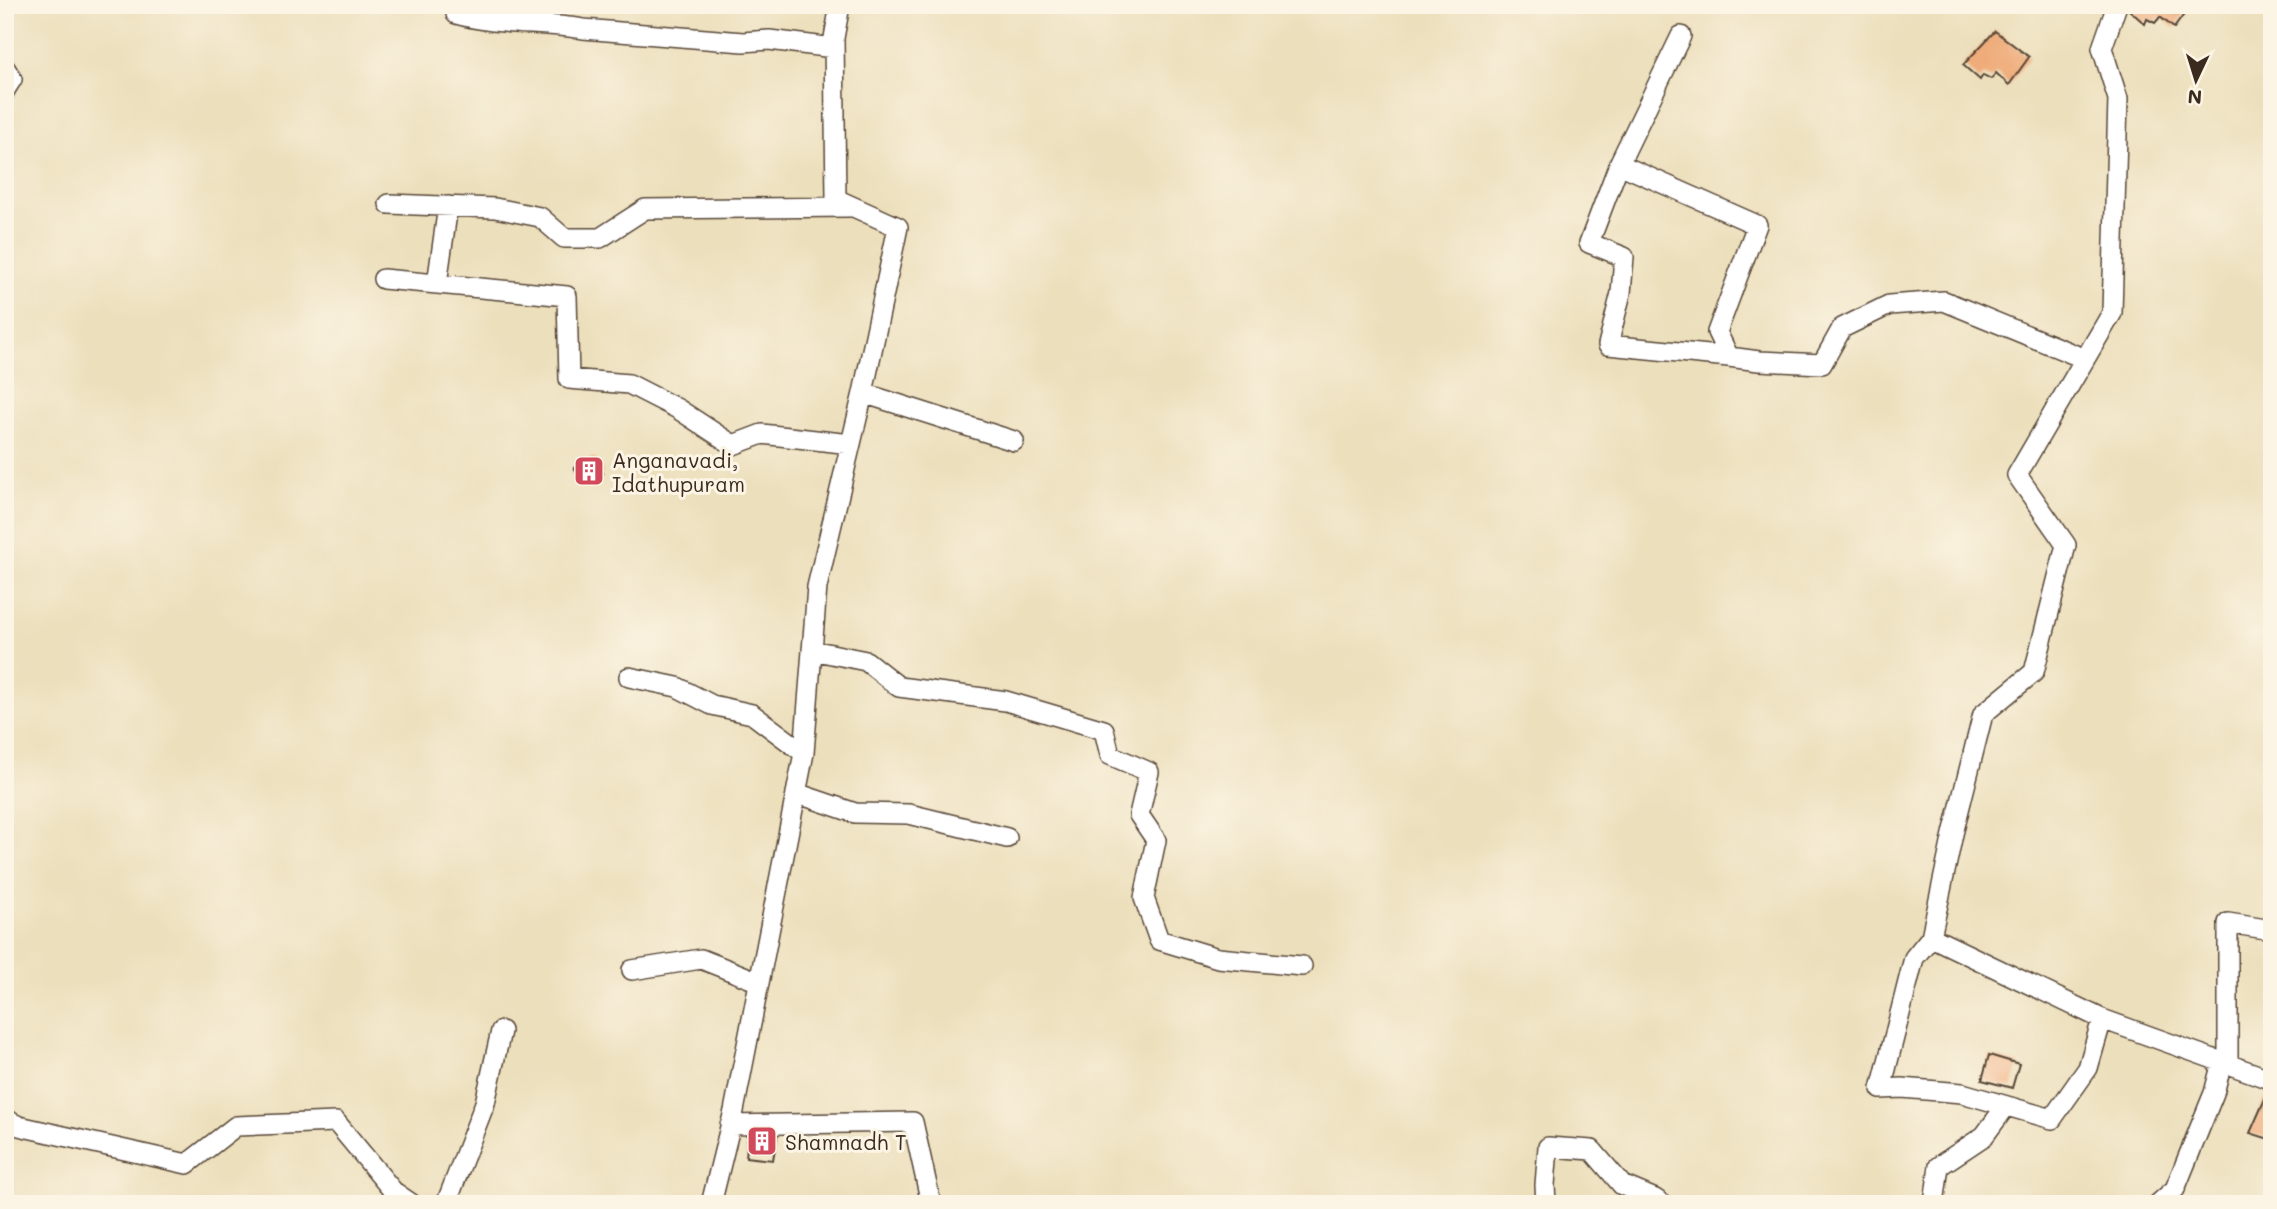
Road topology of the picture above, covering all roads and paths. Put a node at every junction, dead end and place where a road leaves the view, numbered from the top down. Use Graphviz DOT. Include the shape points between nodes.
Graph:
graph roads {
  1 [pos="457,5"];
  2 [pos="840,5"];
  3 [pos="2117,5"];
  4 [pos="1681,36"];
  5 [pos="834,48"];
  6 [pos="5,68"];
  7 [pos="5,90"];
  8 [pos="1619,164"];
  9 [pos="389,204"];
  10 [pos="448,206"];
  11 [pos="854,207"];
  12 [pos="383,279"];
  13 [pos="437,284"];
  14 [pos="1729,357"];
  15 [pos="2085,359"];
  16 [pos="863,393"];
  17 [pos="1014,441"];
  18 [pos="851,444"];
  19 [pos="812,650"];
  20 [pos="629,677"];
  21 [pos="804,753"];
  22 [pos="796,793"];
  23 [pos="1007,838"];
  24 [pos="2272,929"];
  25 [pos="1931,937"];
  26 [pos="1302,966"];
  27 [pos="632,970"];
  28 [pos="759,982"];
  29 [pos="2102,1019"];
  30 [pos="501,1031"];
  31 [pos="2225,1063"];
  32 [pos="2270,1074"];
  33 [pos="2006,1105"];
  34 [pos="5,1119"];
  35 [pos="730,1125"];
  36 [pos="931,1203"];
  37 [pos="412,1204"];
  38 [pos="446,1204"];
  39 [pos="711,1204"];
  40 [pos="1546,1204"];
  41 [pos="1662,1204"];
  42 [pos="1934,1204"];
  43 [pos="2158,1204"];
  1 -- 5 [label="street" via="456,14 481,21"];
  2 -- 5 [label="street"];
  3 -- 15 [label="street" via="2102,48 2118,99 2112,313"];
  4 -- 8 [label="street"];
  5 -- 11 [label="street" via="836,200"];
  6 -- 7 [label="street" via="12,79"];
  8 -- 14 [label="street" via="1757,225 1717,332"];
  8 -- 14 [label="street" via="1589,243 1624,257 1608,345"];
  9 -- 10 [label="street"];
  10 -- 11 [label="street" via="495,208 540,218 564,238 600,238 645,209"];
  10 -- 13 [label="street"];
  11 -- 16 [label="street" via="898,227"];
  12 -- 13 [label="street"];
  13 -- 18 [label="street" via="567,296 569,379 629,384 733,445 762,434"];
  14 -- 15 [label="street" via="1822,364 1842,328 1889,305 1944,301"];
  15 -- 25 [label="street" via="2017,475 2066,545 2034,672 1983,714"];
  16 -- 17 [label="street"];
  16 -- 18 [label="street"];
  18 -- 19 [label="street" via="817,587"];
  19 -- 21 [label="street"];
  19 -- 26 [label="street" via="866,661 899,687 1006,701 1104,730 1110,755 1149,772 1139,815 1156,840 1144,898 1159,940 1219,958"];
  20 -- 21 [label="street" via="677,687 712,705 752,714"];
  21 -- 22 [label="street"];
  22 -- 23 [label="street" via="855,813 909,814"];
  22 -- 28 [label="street"];
  24 -- 31 [label="street" via="2228,923"];
  25 -- 29 [label="street"];
  25 -- 33 [label="street" via="1914,958 1881,1089 1962,1093"];
  27 -- 28 [label="street" via="701,959"];
  28 -- 35 [label="street"];
  29 -- 31 [label="street"];
  29 -- 33 [label="street" via="2088,1068 2052,1119"];
  30 -- 38 [label="street" via="485,1103"];
  31 -- 32 [label="street"];
  31 -- 43 [label="street" via="2175,1189"];
  33 -- 42 [label="street" via="1984,1136 1939,1166"];
  34 -- 37 [label="street" via="187,1164 236,1126 336,1122 393,1191"];
  35 -- 36 [label="street" via="913,1122"];
  35 -- 39 [label="street"];
  40 -- 41 [label="street" via="1548,1147 1591,1150 1622,1185"];
}
